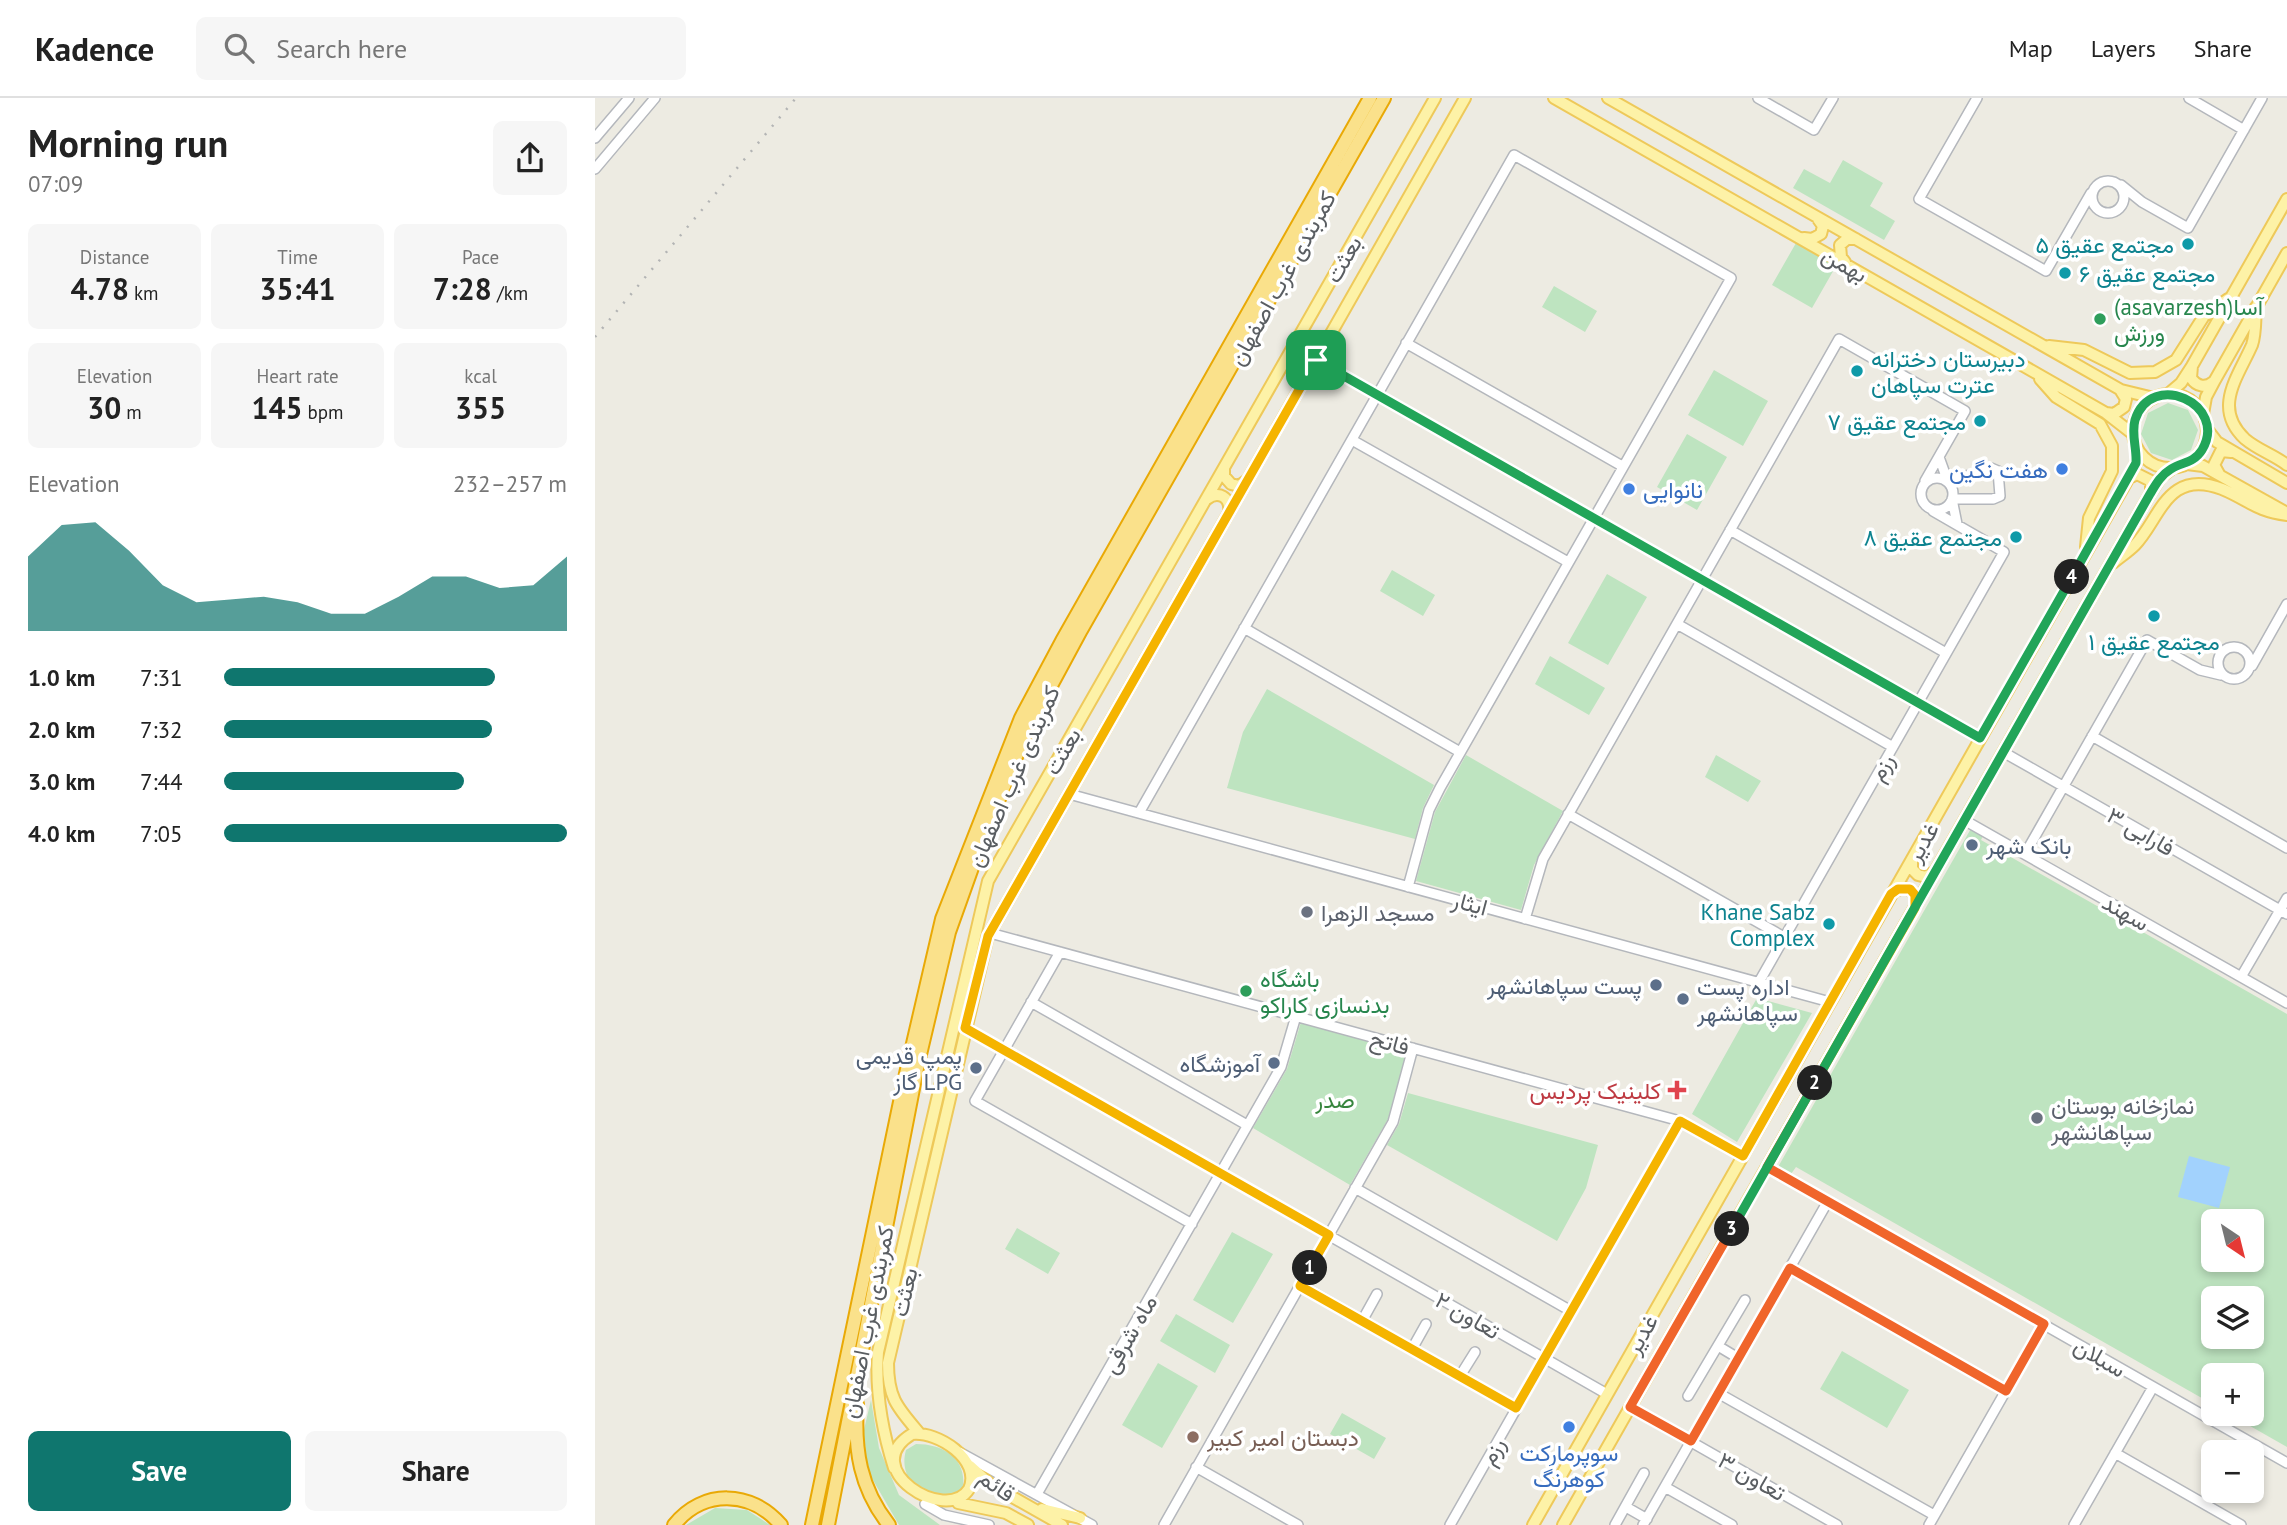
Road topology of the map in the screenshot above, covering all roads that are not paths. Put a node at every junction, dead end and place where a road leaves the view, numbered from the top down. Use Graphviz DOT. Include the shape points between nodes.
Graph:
graph roads {
  1 [pos="629,98"];
  2 [pos="655,98"];
  3 [pos="1370,98"];
  4 [pos="1384,98"];
  5 [pos="1434,98"];
  6 [pos="1465,98"];
  7 [pos="1554,98"];
  8 [pos="1608,98"];
  9 [pos="1758,98"];
  10 [pos="1833,98"];
  11 [pos="1977,98"];
  12 [pos="2189,98"];
  13 [pos="2262,98"];
  14 [pos="608,123"];
  15 [pos="2244,130"];
  16 [pos="623,136"];
  17 [pos="595,138"];
  18 [pos="595,169"];
  19 [pos="2121,185"];
  20 [pos="2091,193"];
  21 [pos="2287,199"];
  22 [pos="2142,201"];
  23 [pos="2120,207"];
  24 [pos="2103,212"];
  25 [pos="1816,216"];
  26 [pos="2077,216"];
  27 [pos="1801,238"];
  28 [pos="1859,240"];
  29 [pos="2287,253"];
  30 [pos="1847,265"];
  31 [pos="2233,295"];
  32 [pos="2256,307"];
  33 [pos="1406,343"];
  34 [pos="2045,346"];
  35 [pos="1316,360"];
  36 [pos="2192,366"];
  37 [pos="2033,371"];
  38 [pos="2215,380"];
  39 [pos="2120,390"];
  40 [pos="1377,394"];
  41 [pos="2168,394"];
  42 [pos="2154,398"];
  43 [pos="2106,412"];
  44 [pos="2203,414"];
  45 [pos="2207,429"];
  46 [pos="2133,434"];
  47 [pos="1352,440"];
  48 [pos="2137,448"];
  49 [pos="2233,453"];
  50 [pos="1938,457"];
  51 [pos="2187,464"];
  52 [pos="2287,465"];
  53 [pos="1225,466"];
  54 [pos="1622,466"];
  55 [pos="2173,468"];
  56 [pos="2220,475"];
  57 [pos="1248,479"];
  58 [pos="1925,481"];
  59 [pos="2127,481"];
  60 [pos="1948,482"];
  61 [pos="2287,483"];
  62 [pos="2150,494"];
  63 [pos="1952,499"];
  64 [pos="1205,501"];
  65 [pos="1933,511"];
  66 [pos="1228,514"];
  67 [pos="2287,514"];
  68 [pos="1594,518"];
  69 [pos="1957,524"];
  70 [pos="1730,530"];
  71 [pos="2085,553"];
  72 [pos="1568,562"];
  73 [pos="2109,567"];
  74 [pos="1702,579"];
  75 [pos="2287,604"];
  76 [pos="1677,624"];
  77 [pos="1244,628"];
  78 [pos="2265,644"];
  79 [pos="2239,648"];
  80 [pos="1946,653"];
  81 [pos="2222,653"];
  82 [pos="2251,667"];
  83 [pos="2200,670"];
  84 [pos="2221,675"];
  85 [pos="1918,702"];
  86 [pos="2092,736"];
  87 [pos="1980,738"];
  88 [pos="1893,747"];
  89 [pos="1460,752"];
  90 [pos="2003,752"];
  91 [pos="2064,787"];
  92 [pos="1069,794"];
  93 [pos="1139,813"];
  94 [pos="1568,814"];
  95 [pos="1965,820"];
  96 [pos="2287,848"];
  97 [pos="2025,854"];
  98 [pos="1913,857"];
  99 [pos="1936,870"];
  100 [pos="1408,887"];
  101 [pos="1891,894"];
  102 [pos="2287,898"];
  103 [pos="1915,908"];
  104 [pos="2283,912"];
  105 [pos="1525,919"];
  106 [pos="990,933"];
  107 [pos="1784,937"];
  108 [pos="1061,952"];
  109 [pos="2241,977"];
  110 [pos="1759,982"];
  111 [pos="1031,1002"];
  112 [pos="1830,1002"];
  113 [pos="2287,1003"];
  114 [pos="1296,1016"];
  115 [pos="965,1028"];
  116 [pos="1413,1048"];
  117 [pos="1004,1051"];
  118 [pos="1680,1121"];
  119 [pos="1247,1125"];
  120 [pos="1743,1156"];
  121 [pos="1767,1167"];
  122 [pos="1220,1174"];
  123 [pos="1355,1188"];
  124 [pos="1828,1201"];
  125 [pos="1192,1224"];
  126 [pos="1329,1235"];
  127 [pos="1790,1268"];
  128 [pos="1300,1286"];
  129 [pos="1377,1294"];
  130 [pos="1745,1300"];
  131 [pos="1571,1311"];
  132 [pos="1362,1321"];
  133 [pos="1426,1324"];
  134 [pos="2044,1324"];
  135 [pos="863,1340"];
  136 [pos="1718,1346"];
  137 [pos="1412,1349"];
  138 [pos="1475,1352"];
  139 [pos="1544,1358"];
  140 [pos="1738,1358"];
  141 [pos="1460,1377"];
  142 [pos="2153,1387"];
  143 [pos="2006,1391"];
  144 [pos="1718,1392"];
  145 [pos="1607,1394"];
  146 [pos="1688,1396"];
  147 [pos="1630,1407"];
  148 [pos="1516,1408"];
  149 [pos="921,1434"];
  150 [pos="1691,1441"];
  151 [pos="944,1444"];
  152 [pos="2115,1454"];
  153 [pos="2287,1463"];
  154 [pos="970,1466"];
  155 [pos="1196,1467"];
  156 [pos="894,1468"];
  157 [pos="1644,1473"];
  158 [pos="1665,1487"];
  159 [pos="1037,1494"];
  160 [pos="958,1503"];
  161 [pos="925,1504"];
  162 [pos="1027,1505"];
  163 [pos="1626,1507"];
  164 [pos="1934,1516"];
  165 [pos="1080,1518"];
  166 [pos="1536,1522"];
  167 [pos="1645,1522"];
  168 [pos="674,1525"];
  169 [pos="781,1525"];
  170 [pos="812,1525"];
  171 [pos="828,1525"];
  172 [pos="889,1525"];
  173 [pos="989,1525"];
  174 [pos="1028,1525"];
  175 [pos="1062,1525"];
  176 [pos="1092,1525"];
  177 [pos="1164,1525"];
  178 [pos="1297,1525"];
  179 [pos="1450,1525"];
  180 [pos="1563,1525"];
  181 [pos="1615,1525"];
  182 [pos="1732,1525"];
  183 [pos="1837,1525"];
  184 [pos="1929,1525"];
  185 [pos="2074,1525"];
  186 [pos="2241,1525"];
  1 -- 14 [label="street"];
  2 -- 16 [label="street"];
  3 -- 170 [label="highway, کمربندی غرب اصفهان" via="1062,640 1021,718 979,820 939,932"];
  4 -- 135 [label="highway, کمربندی غرب اصفهان" via="1026,732 949,932"];
  5 -- 53 [label="main road, بعثت"];
  6 -- 35 [label="main road, بعثت"];
  7 -- 27 [label="main road, بهمن"];
  8 -- 25 [label="main road, بهمن"];
  9 -- 10 [label="street" via="1814,130"];
  11 -- 26 [label="street" via="1919,199 2046,271"];
  12 -- 15 [label="street"];
  13 -- 15 [label="street"];
  14 -- 16 [label="street"];
  14 -- 17 [label="street"];
  15 -- 22 [label="street" via="2188,228"];
  16 -- 18 [label="street"];
  19 -- 20 [label="street" via="2109,182"];
  19 -- 22 [label="street"];
  19 -- 23 [label="street" via="2126,196"];
  20 -- 24 [label="street" via="2092,206"];
  20 -- 26 [label="street"];
  21 -- 31 [label="main road"];
  22 -- 23 [label="street"];
  23 -- 24 [label="street"];
  24 -- 26 [label="street"];
  25 -- 27 [label="main road" via="1823,226 1821,234"];
  25 -- 28 [label="main road, بهمن"];
  27 -- 30 [label="main road, بهمن"];
  28 -- 30 [label="main road" via="1847,239 1840,245"];
  28 -- 34 [label="main road, بهمن"];
  29 -- 32 [label="main road"];
  30 -- 37 [label="main road, بهمن"];
  31 -- 34 [label="main road" via="2204,316 2176,360 2155,372 2130,373 2084,350"];
  31 -- 36 [label="main road"];
  32 -- 38 [label="main road"];
  32 -- 52 [label="main road" via="2253,342 2229,389 2230,414 2248,441"];
  33 -- 40 [label="street"];
  33 -- 54 [label="street"];
  33 -- 54 [label="street" via="1514,155 1731,278"];
  34 -- 39 [label="main road, بهمن"];
  35 -- 40 [label="street"];
  35 -- 57 [label="main road, بعثت"];
  36 -- 38 [label="main road" via="2191,379 2197,385"];
  36 -- 41 [label="main road"];
  37 -- 43 [label="main road, بهمن"];
  37 -- 71 [label="main road" via="2056,397 2100,425 2112,446 2112,471 2089,518"];
  38 -- 44 [label="main road"];
  39 -- 42 [label="main road, بهمن"];
  39 -- 43 [label="main road" via="2126,398 2124,407 2114,414"];
  40 -- 47 [label="street"];
  40 -- 68 [label="street"];
  41 -- 42 [label="main road"];
  41 -- 44 [label="main road" via="2189,399"];
  42 -- 46 [label="main road" via="2138,413"];
  43 -- 46 [label="main road, بهمن"];
  44 -- 45 [label="main road"];
  45 -- 49 [label="main road"];
  45 -- 51 [label="main road" via="2202,449"];
  46 -- 48 [label="main road"];
  47 -- 72 [label="street"];
  47 -- 77 [label="street"];
  48 -- 55 [label="main road" via="2152,463"];
  48 -- 59 [label="main road, غدیر"];
  49 -- 56 [label="main road" via="2221,452 2215,458"];
  49 -- 61 [label="main road"];
  50 -- 58 [label="street"];
  50 -- 60 [label="street"];
  50 -- 70 [label="street" via="1965,411 1839,339"];
  51 -- 55 [label="main road"];
  51 -- 56 [label="main road"];
  53 -- 57 [label="main road" via="1224,476 1231,484 1238,486"];
  53 -- 64 [label="main road, بعثت"];
  54 -- 68 [label="street"];
  55 -- 62 [label="main road, غدیر"];
  56 -- 67 [label="main road"];
  57 -- 66 [label="main road, بعثت"];
  58 -- 60 [label="street" via="1937,476"];
  58 -- 65 [label="street" via="1925,502"];
  59 -- 62 [label="main road" via="2145,475 2151,481"];
  59 -- 71 [label="main road, غدیر"];
  60 -- 63 [label="street"];
  60 -- 63 [label="street" via="1991,468 1998,471 2000,496"];
  62 -- 73 [label="main road, غدیر"];
  63 -- 65 [label="street" via="1946,510"];
  63 -- 69 [label="street"];
  64 -- 66 [label="main road" via="1223,496 1229,502"];
  64 -- 156 [label="main road, بعثت" via="988,881 878,1352 881,1421"];
  65 -- 69 [label="street"];
  66 -- 92 [label="main road, بعثت"];
  67 -- 73 [label="main road" via="2260,511 2214,487 2187,488 2164,500 2136,544"];
  68 -- 72 [label="street"];
  68 -- 74 [label="street"];
  69 -- 80 [label="street, رزم" via="2004,552"];
  70 -- 74 [label="street"];
  70 -- 80 [label="street"];
  71 -- 87 [label="main road, غدیر"];
  72 -- 89 [label="street"];
  73 -- 90 [label="main road, غدیر"];
  74 -- 76 [label="street"];
  74 -- 85 [label="street"];
  75 -- 78 [label="street"];
  76 -- 88 [label="street"];
  76 -- 94 [label="street"];
  77 -- 89 [label="street"];
  77 -- 93 [label="street"];
  78 -- 79 [label="street"];
  78 -- 82 [label="street"];
  79 -- 81 [label="street"];
  79 -- 82 [label="street" via="2250,654"];
  80 -- 85 [label="street, رزم"];
  81 -- 83 [label="street"];
  81 -- 84 [label="street" via="2216,664"];
  82 -- 84 [label="street" via="2233,678"];
  83 -- 84 [label="street"];
  83 -- 86 [label="street" via="2147,640"];
  85 -- 87 [label="street"];
  85 -- 88 [label="street, رزم"];
  86 -- 91 [label="street"];
  86 -- 96 [label="street"];
  87 -- 98 [label="main road, غدیر"];
  88 -- 107 [label="street, رزم"];
  89 -- 100 [label="street" via="1429,810"];
  90 -- 91 [label="street, فارابی ۳"];
  90 -- 95 [label="main road, غدیر"];
  91 -- 97 [label="street"];
  91 -- 104 [label="street, فارابی ۳"];
  92 -- 93 [label="street, ایثار"];
  92 -- 106 [label="main road, بعثت"];
  93 -- 100 [label="street, ایثار"];
  94 -- 105 [label="street" via="1539,867"];
  94 -- 107 [label="street"];
  95 -- 97 [label="street, سهند"];
  95 -- 99 [label="main road, غدیر"];
  97 -- 109 [label="street, سهند"];
  98 -- 99 [label="main road" via="1912,869 1917,875 1926,877"];
  98 -- 101 [label="main road, غدیر"];
  99 -- 103 [label="main road, غدیر"];
  100 -- 105 [label="street, ایثار"];
  101 -- 103 [label="main road" via="1910,889"];
  101 -- 112 [label="main road, غدیر"];
  102 -- 104 [label="street"];
  103 -- 121 [label="main road, غدیر"];
  104 -- 109 [label="street"];
  105 -- 110 [label="street, ایثار"];
  106 -- 108 [label="street, فاتح"];
  106 -- 115 [label="main road, بعثت"];
  107 -- 110 [label="street, رزم"];
  108 -- 111 [label="street"];
  108 -- 114 [label="street, فاتح"];
  109 -- 113 [label="street, سهند"];
  110 -- 112 [label="street, ایثار"];
  111 -- 117 [label="street"];
  111 -- 119 [label="street"];
  112 -- 120 [label="main road, غدیر"];
  114 -- 116 [label="street, فاتح"];
  114 -- 119 [label="street, ماه شرقی" via="1281,1067"];
  115 -- 117 [label="street, تعاون ۲"];
  115 -- 149 [label="main road, بعثت" via="888,1363 893,1400"];
  116 -- 118 [label="street, فاتح"];
  116 -- 123 [label="street" via="1393,1122"];
  117 -- 122 [label="street, تعاون ۲"];
  117 -- 125 [label="street" via="975,1101"];
  118 -- 120 [label="street, فاتح"];
  118 -- 131 [label="street, رزم"];
  119 -- 122 [label="street, ماه شرقی"];
  120 -- 145 [label="main road, غدیر"];
  121 -- 124 [label="street, سبلان"];
  121 -- 147 [label="main road, غدیر"];
  122 -- 125 [label="street, ماه شرقی"];
  122 -- 126 [label="street, تعاون ۲"];
  123 -- 126 [label="street"];
  123 -- 131 [label="street"];
  124 -- 127 [label="street"];
  124 -- 134 [label="street, سبلان"];
  125 -- 159 [label="street, ماه شرقی"];
  126 -- 128 [label="street"];
  126 -- 139 [label="street, تعاون ۲"];
  127 -- 140 [label="street"];
  127 -- 143 [label="street"];
  128 -- 132 [label="street"];
  128 -- 155 [label="street"];
  129 -- 132 [label="street"];
  130 -- 136 [label="street"];
  131 -- 139 [label="street, رزم"];
  132 -- 137 [label="street"];
  133 -- 137 [label="street"];
  134 -- 142 [label="street, سبلان"];
  134 -- 143 [label="street"];
  135 -- 171 [label="highway, کمربندی غرب اصفهان"];
  135 -- 172 [label="highway" via="857,1458 870,1497"];
  136 -- 140 [label="street"];
  136 -- 146 [label="street"];
  137 -- 141 [label="street"];
  138 -- 141 [label="street"];
  139 -- 145 [label="street, تعاون ۲"];
  139 -- 148 [label="street, رزم"];
  140 -- 144 [label="street"];
  141 -- 148 [label="street"];
  142 -- 152 [label="street"];
  142 -- 153 [label="street, سبلان"];
  143 -- 164 [label="street"];
  144 -- 150 [label="street"];
  144 -- 164 [label="street"];
  145 -- 166 [label="main road, غدیر"];
  147 -- 150 [label="street, تعاون ۳"];
  147 -- 180 [label="main road, غدیر"];
  148 -- 179 [label="street, رزم"];
  149 -- 151 [label="main road"];
  149 -- 156 [label="main road" via="901,1442"];
  150 -- 158 [label="street"];
  150 -- 183 [label="street, تعاون ۳"];
  151 -- 154 [label="main road"];
  151 -- 159 [label="street"];
  152 -- 185 [label="street"];
  152 -- 186 [label="street"];
  154 -- 160 [label="main road" via="971,1485"];
  154 -- 162 [label="main road, قائم" via="991,1485"];
  155 -- 177 [label="street"];
  155 -- 178 [label="street"];
  156 -- 161 [label="main road" via="899,1481"];
  157 -- 163 [label="street"];
  158 -- 167 [label="street"];
  158 -- 182 [label="street"];
  159 -- 165 [label="street"];
  160 -- 161 [label="main road" via="946,1508"];
  160 -- 174 [label="main road, قائم" via="1006,1513"];
  161 -- 173 [label="street" via="944,1515"];
  162 -- 165 [label="main road"];
  162 -- 175 [label="main road, قائم"];
  163 -- 167 [label="street"];
  163 -- 181 [label="street"];
  164 -- 184 [label="street"];
  165 -- 176 [label="street"];
  168 -- 169 [label="highway" via="688,1510 721,1497 750,1502"];
}
